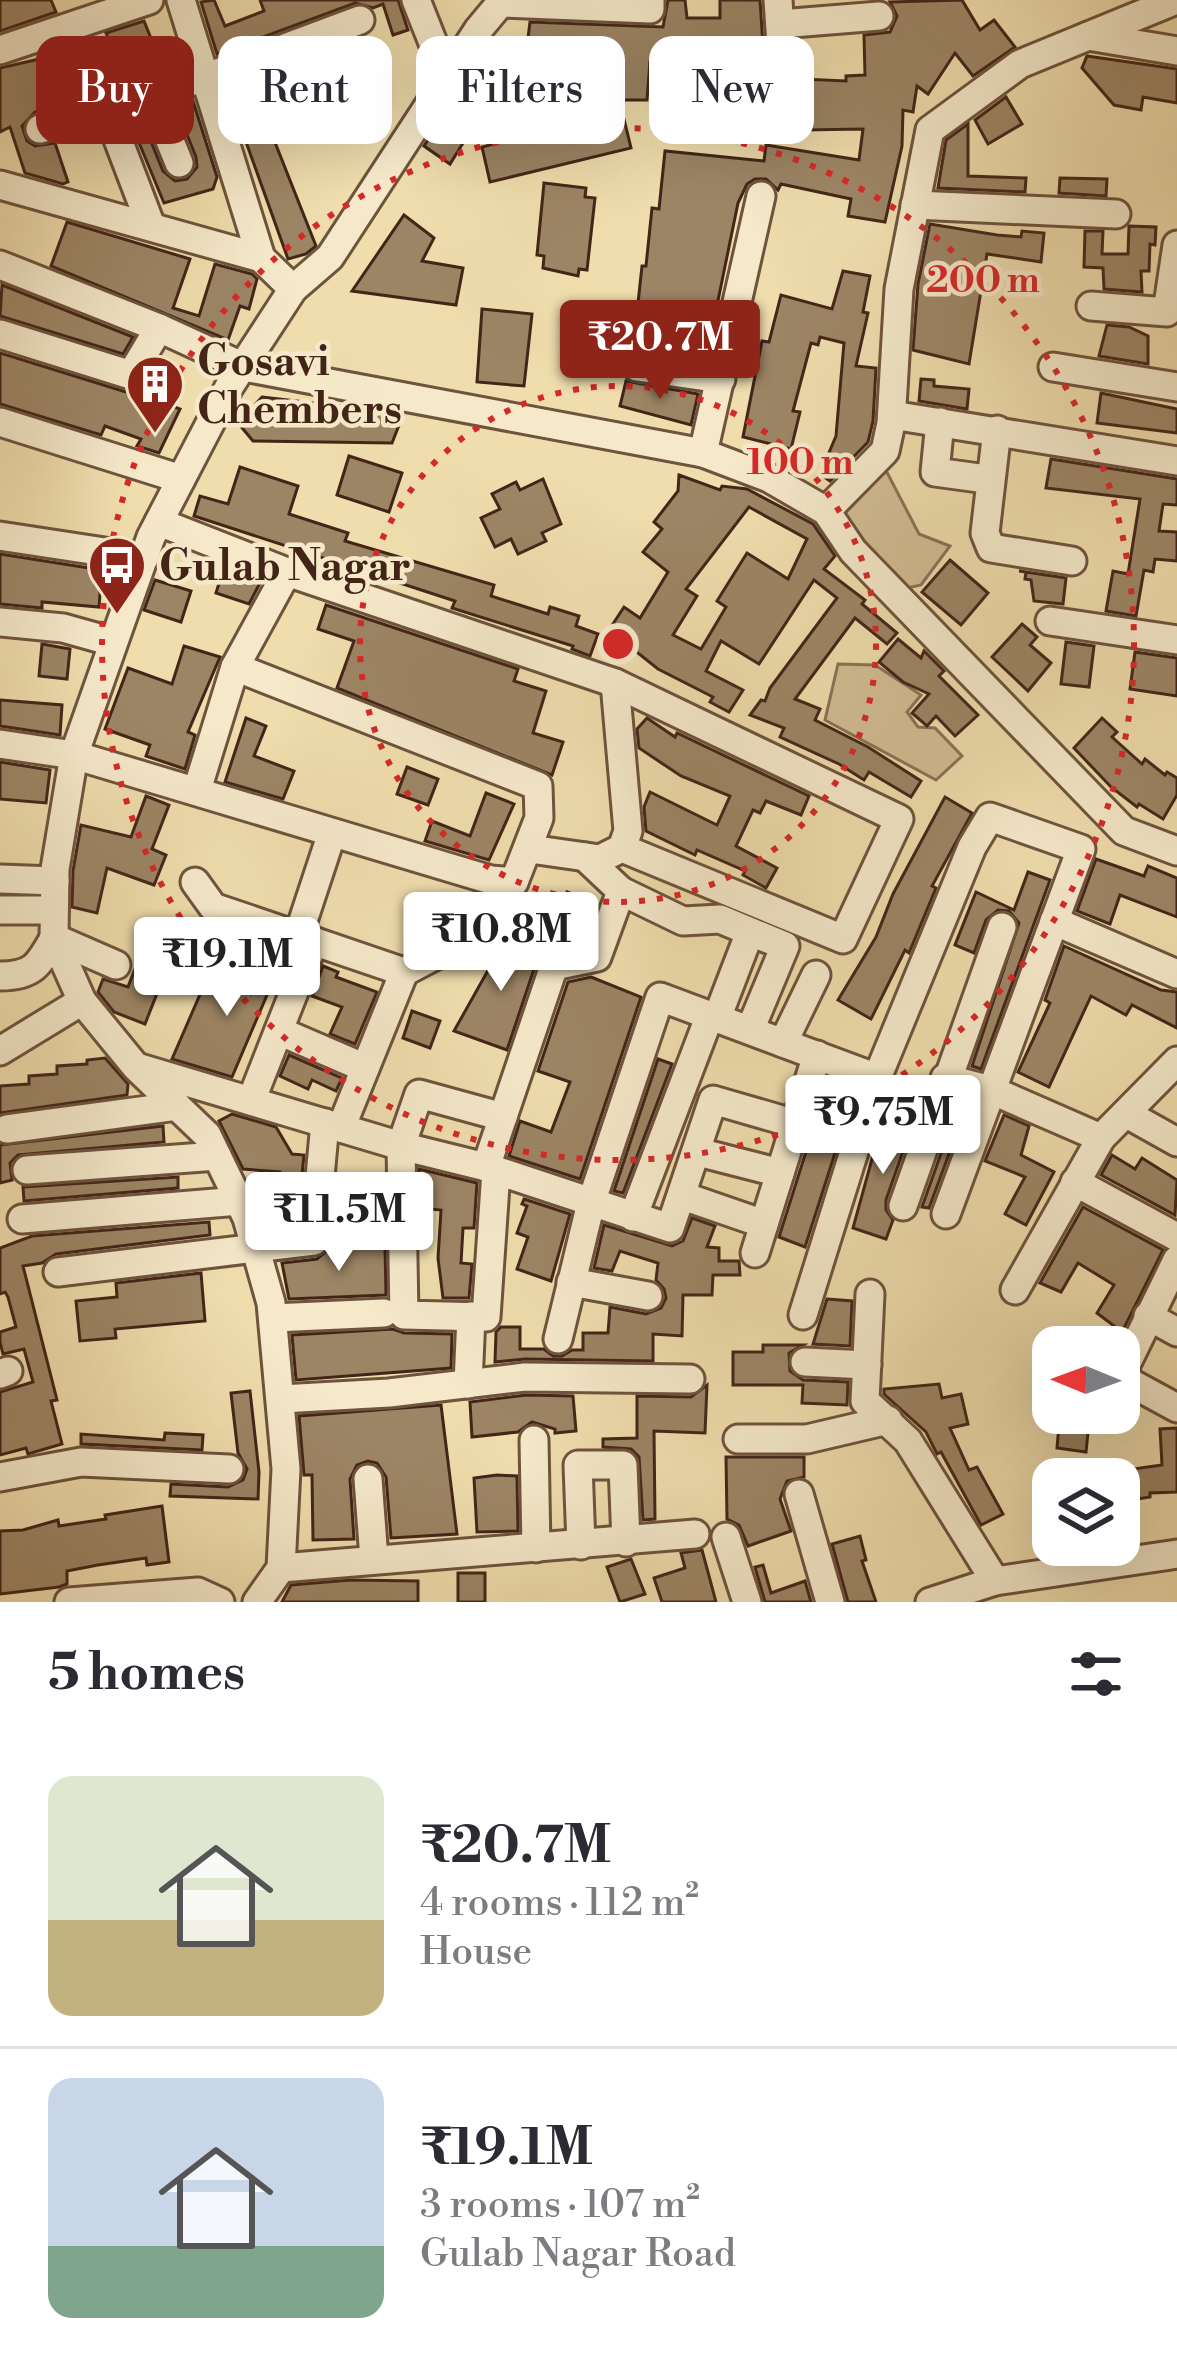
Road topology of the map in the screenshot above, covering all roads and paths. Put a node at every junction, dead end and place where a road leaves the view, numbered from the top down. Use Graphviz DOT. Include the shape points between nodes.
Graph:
graph roads {
  1 [pos="149,0"];
  2 [pos="181,0"];
  3 [pos="416,0"];
  4 [pos="650,0"];
  5 [pos="1176,0"];
  6 [pos="502,2"];
  7 [pos="779,12"];
  8 [pos="879,16"];
  9 [pos="360,20"];
  10 [pos="430,36"];
  11 [pos="477,36"];
  12 [pos="1088,36"];
  13 [pos="0,50"];
  14 [pos="1177,51"];
  15 [pos="205,76"];
  16 [pos="194,80"];
  17 [pos="416,125"];
  18 [pos="120,144"];
  19 [pos="171,144"];
  20 [pos="179,163"];
  21 [pos="0,185"];
  22 [pos="761,196"];
  23 [pos="915,206"];
  24 [pos="1116,214"];
  25 [pos="151,226"];
  26 [pos="1177,245"];
  27 [pos="261,258"];
  28 [pos="0,265"];
  29 [pos="293,289"];
  30 [pos="1091,305"];
  31 [pos="1172,313"];
  32 [pos="159,328"];
  33 [pos="0,334"];
  34 [pos="244,367"];
  35 [pos="638,367"];
  36 [pos="1053,367"];
  37 [pos="721,380"];
  38 [pos="1177,386"];
  39 [pos="892,416"];
  40 [pos="0,422"];
  41 [pos="940,422"];
  42 [pos="997,430"];
  43 [pos="703,453"];
  44 [pos="1177,460"];
  45 [pos="979,478"];
  46 [pos="181,479"];
  47 [pos="826,511"];
  48 [pos="159,522"];
  49 [pos="0,536"];
  50 [pos="144,558"];
  51 [pos="1072,561"];
  52 [pos="287,572"];
  53 [pos="1051,620"];
  54 [pos="0,622"];
  55 [pos="1177,640"];
  56 [pos="113,642"];
  57 [pos="235,667"];
  58 [pos="614,683"];
  59 [pos="0,744"];
  60 [pos="74,754"];
  61 [pos="197,790"];
  62 [pos="332,832"];
  63 [pos="622,848"];
  64 [pos="530,849"];
  65 [pos="1177,851"];
  66 [pos="586,857"];
  67 [pos="0,879"];
  68 [pos="195,881"];
  69 [pos="514,882"];
  70 [pos="621,891"];
  71 [pos="55,895"];
  72 [pos="0,910"];
  73 [pos="1054,921"];
  74 [pos="1002,927"];
  75 [pos="750,932"];
  76 [pos="54,938"];
  77 [pos="306,939"];
  78 [pos="116,965"];
  79 [pos="404,972"];
  80 [pos="1177,974"];
  81 [pos="0,976"];
  82 [pos="816,976"];
  83 [pos="82,1001"];
  84 [pos="714,1017"];
  85 [pos="750,1030"];
  86 [pos="279,1031"];
  87 [pos="783,1042"];
  88 [pos="0,1051"];
  89 [pos="818,1055"];
  90 [pos="1177,1060"];
  91 [pos="136,1067"];
  92 [pos="365,1068"];
  93 [pos="877,1078"];
  94 [pos="945,1078"];
  95 [pos="992,1090"];
  96 [pos="250,1101"];
  97 [pos="177,1106"];
  98 [pos="1127,1114"];
  99 [pos="503,1117"];
  100 [pos="796,1124"];
  101 [pos="333,1126"];
  102 [pos="7,1129"];
  103 [pos="1101,1138"];
  104 [pos="1177,1142"];
  105 [pos="401,1146"];
  106 [pos="698,1152"];
  107 [pos="217,1156"];
  108 [pos="491,1169"];
  109 [pos="27,1170"];
  110 [pos="780,1173"];
  111 [pos="1075,1182"];
  112 [pos="683,1196"];
  113 [pos="238,1201"];
  114 [pos="591,1203"];
  115 [pos="902,1206"];
  116 [pos="946,1214"];
  117 [pos="634,1216"];
  118 [pos="22,1219"];
  119 [pos="764,1224"];
  120 [pos="1177,1237"];
  121 [pos="255,1246"];
  122 [pos="755,1252"];
  123 [pos="1175,1268"];
  124 [pos="58,1272"];
  125 [pos="571,1282"];
  126 [pos="1015,1290"];
  127 [pos="870,1294"];
  128 [pos="648,1297"];
  129 [pos="383,1313"];
  130 [pos="803,1315"];
  131 [pos="471,1316"];
  132 [pos="1148,1316"];
  133 [pos="273,1318"];
  134 [pos="1177,1332"];
  135 [pos="558,1339"];
  136 [pos="805,1363"];
  137 [pos="867,1365"];
  138 [pos="690,1379"];
  139 [pos="468,1384"];
  140 [pos="281,1400"];
  141 [pos="1177,1408"];
  142 [pos="888,1420"];
  143 [pos="739,1439"];
  144 [pos="534,1440"];
  145 [pos="229,1469"];
  146 [pos="0,1477"];
  147 [pos="368,1479"];
  148 [pos="799,1494"];
  149 [pos="580,1501"];
  150 [pos="536,1502"];
  151 [pos="695,1534"];
  152 [pos="726,1537"];
  153 [pos="626,1542"];
  154 [pos="581,1545"];
  155 [pos="536,1548"];
  156 [pos="1177,1554"];
  157 [pos="374,1559"];
  158 [pos="281,1568"];
  159 [pos="995,1581"];
  160 [pos="69,1602"];
  161 [pos="220,1602"];
  162 [pos="257,1602"];
  163 [pos="747,1602"];
  164 [pos="830,1602"];
  165 [pos="930,1602"];
  1 -- 13 [label="street"];
  2 -- 15 [label="street"];
  3 -- 10 [label="street"];
  4 -- 6 [label="street" via="650,8"];
  5 -- 12 [label="street"];
  6 -- 11 [label="street"];
  7 -- 8 [label="street"];
  9 -- 15 [label="street"];
  12 -- 14 [label="street"];
  12 -- 23 [label="street" via="1020,64 930,130"];
  15 -- 16 [label="street"];
  15 -- 27 [label="street"];
  17 -- 29 [label="street" via="330,257"];
  18 -- 25 [label="street"];
  19 -- 20 [label="street"];
  21 -- 25 [label="street"];
  22 -- 37 [label="street"];
  23 -- 24 [label="street"];
  23 -- 39 [label="street" via="899,289"];
  25 -- 27 [label="street"];
  26 -- 31 [label="street"];
  27 -- 29 [label="street"];
  28 -- 32 [label="street"];
  29 -- 34 [label="street"];
  30 -- 31 [label="street"];
  32 -- 33 [label="street" via="131,376"];
  32 -- 34 [label="street"];
  34 -- 43 [label="street"];
  34 -- 46 [label="street"];
  35 -- 37 [label="street"];
  36 -- 38 [label="street"];
  37 -- 43 [label="street"];
  39 -- 41 [label="street"];
  39 -- 47 [label="street" via="885,451"];
  40 -- 46 [label="street"];
  41 -- 42 [label="street"];
  41 -- 45 [label="street" via="935,472"];
  42 -- 44 [label="street"];
  42 -- 51 [label="street" via="985,533 991,548"];
  43 -- 47 [label="street"];
  46 -- 48 [label="street"];
  47 -- 65 [label="street" via="854,550 1124,831"];
  48 -- 50 [label="street"];
  48 -- 52 [label="street"];
  49 -- 50 [label="street"];
  50 -- 56 [label="street"];
  52 -- 57 [label="street"];
  52 -- 58 [label="street"];
  53 -- 55 [label="street"];
  54 -- 56 [label="street"];
  56 -- 60 [label="street"];
  57 -- 61 [label="street"];
  57 -- 64 [label="street" via="538,785"];
  58 -- 63 [label="street" via="628,831"];
  58 -- 63 [label="street" via="899,819 843,939"];
  59 -- 60 [label="street"];
  60 -- 61 [label="street"];
  60 -- 71 [label="street"];
  61 -- 62 [label="street"];
  62 -- 69 [label="street"];
  62 -- 77 [label="street"];
  63 -- 66 [label="street"];
  64 -- 66 [label="street"];
  64 -- 69 [label="street"];
  66 -- 70 [label="street"];
  67 -- 71 [label="street"];
  68 -- 77 [label="street" via="213,907"];
  69 -- 79 [label="street" via="442,952"];
  70 -- 75 [label="street" via="683,921 720,919"];
  70 -- 99 [label="street" via="597,957 554,966"];
  71 -- 72 [label="street"];
  71 -- 76 [label="street"];
  73 -- 80 [label="street"];
  73 -- 93 [label="street" via="1081,849 990,817"];
  73 -- 95 [label="street"];
  74 -- 94 [label="street"];
  75 -- 84 [label="street"];
  75 -- 85 [label="street" via="785,946"];
  76 -- 78 [label="street"];
  76 -- 81 [label="street" via="39,965"];
  76 -- 83 [label="street"];
  77 -- 79 [label="street"];
  77 -- 86 [label="street"];
  79 -- 92 [label="street"];
  82 -- 87 [label="street"];
  83 -- 88 [label="street"];
  83 -- 91 [label="street"];
  84 -- 85 [label="street"];
  84 -- 114 [label="street" via="660,997"];
  84 -- 117 [label="street"];
  85 -- 87 [label="street"];
  86 -- 92 [label="street"];
  86 -- 96 [label="street"];
  87 -- 89 [label="street"];
  89 -- 93 [label="street"];
  89 -- 100 [label="street"];
  90 -- 98 [label="street"];
  91 -- 96 [label="street"];
  91 -- 97 [label="street"];
  92 -- 101 [label="street"];
  93 -- 130 [label="street"];
  94 -- 95 [label="street"];
  94 -- 115 [label="street"];
  95 -- 103 [label="street"];
  95 -- 116 [label="street"];
  96 -- 101 [label="street"];
  97 -- 102 [label="street"];
  97 -- 107 [label="street" via="208,1135"];
  98 -- 103 [label="street"];
  98 -- 104 [label="street"];
  99 -- 105 [label="street" via="419,1094"];
  99 -- 108 [label="street"];
  100 -- 106 [label="street" via="713,1100"];
  100 -- 110 [label="street"];
  101 -- 105 [label="street"];
  101 -- 121 [label="street" via="314,1241"];
  103 -- 111 [label="street"];
  105 -- 108 [label="street"];
  105 -- 131 [label="street" via="404,1315"];
  106 -- 110 [label="street"];
  106 -- 112 [label="street"];
  107 -- 109 [label="street"];
  107 -- 113 [label="street"];
  108 -- 114 [label="street"];
  108 -- 131 [label="street" via="486,1316"];
  110 -- 119 [label="street"];
  111 -- 120 [label="street"];
  111 -- 126 [label="street"];
  112 -- 117 [label="street" via="670,1228"];
  112 -- 119 [label="street"];
  113 -- 118 [label="street"];
  113 -- 121 [label="street"];
  114 -- 117 [label="street"];
  114 -- 125 [label="street"];
  119 -- 122 [label="street"];
  121 -- 124 [label="street"];
  121 -- 133 [label="street"];
  123 -- 132 [label="street"];
  125 -- 128 [label="street"];
  125 -- 135 [label="street"];
  127 -- 137 [label="street"];
  129 -- 133 [label="street"];
  131 -- 139 [label="street"];
  132 -- 134 [label="street"];
  132 -- 141 [label="street" via="1120,1377"];
  133 -- 140 [label="street"];
  136 -- 137 [label="street"];
  137 -- 142 [label="street" via="865,1401"];
  138 -- 139 [label="street"];
  139 -- 140 [label="street"];
  140 -- 158 [label="street"];
  142 -- 143 [label="street" via="807,1438"];
  142 -- 159 [label="street"];
  144 -- 150 [label="street"];
  145 -- 146 [label="street" via="81,1462"];
  147 -- 157 [label="street"];
  148 -- 164 [label="street"];
  149 -- 150 [label="street"];
  149 -- 153 [label="street" via="578,1465 623,1465"];
  149 -- 154 [label="street"];
  150 -- 155 [label="street"];
  151 -- 153 [label="street"];
  152 -- 163 [label="street"];
  153 -- 154 [label="street"];
  154 -- 155 [label="street"];
  155 -- 157 [label="street"];
  156 -- 159 [label="street"];
  157 -- 158 [label="street"];
  158 -- 162 [label="street"];
  159 -- 165 [label="street"];
  160 -- 161 [label="street" via="198,1592"];
}
